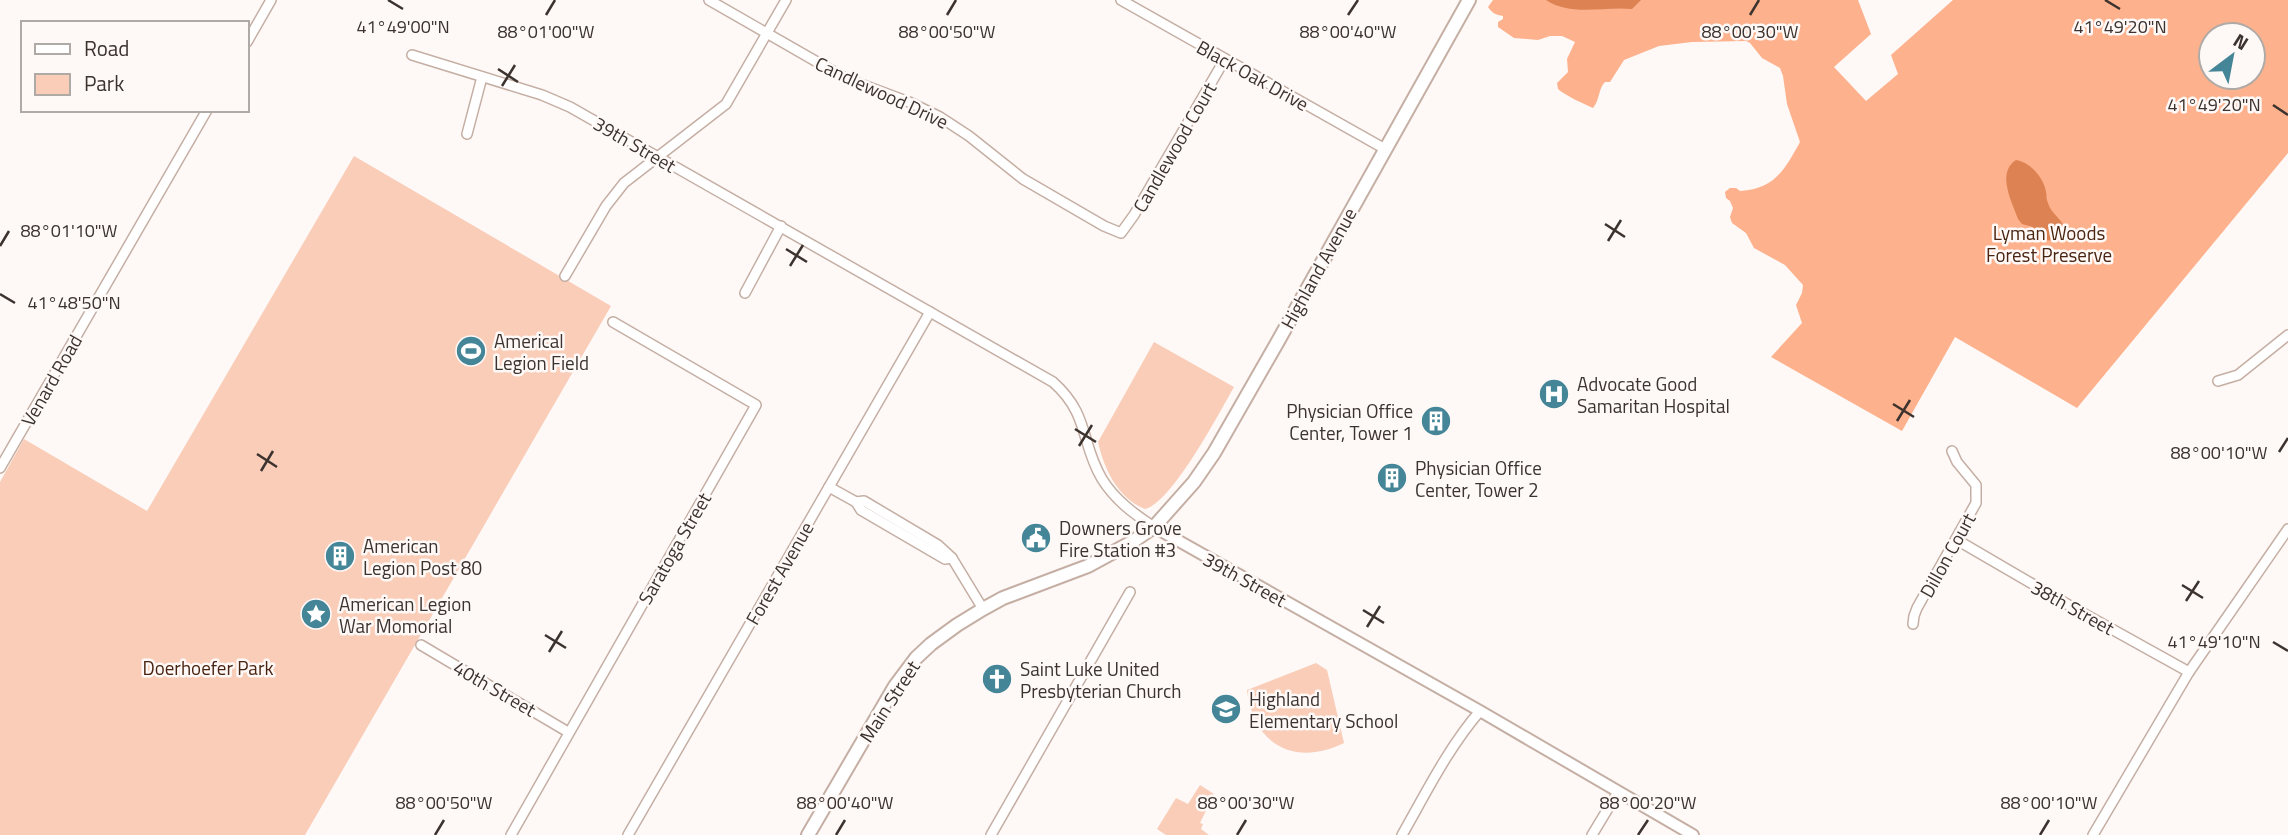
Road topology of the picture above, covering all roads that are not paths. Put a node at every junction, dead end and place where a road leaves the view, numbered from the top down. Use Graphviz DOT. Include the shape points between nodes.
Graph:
graph roads {
  1 [pos="271,0"];
  2 [pos="709,0"];
  3 [pos="786,0"];
  4 [pos="1121,0"];
  5 [pos="1469,0"];
  6 [pos="767,34"];
  7 [pos="248,40"];
  8 [pos="412,55"];
  9 [pos="1225,59"];
  10 [pos="482,77"];
  11 [pos="206,112"];
  12 [pos="467,134"];
  13 [pos="1385,149"];
  14 [pos="657,157"];
  15 [pos="781,226"];
  16 [pos="1121,233"];
  17 [pos="565,276"];
  18 [pos="745,293"];
  19 [pos="930,312"];
  20 [pos="613,322"];
  21 [pos="2288,335"];
  22 [pos="2218,381"];
  23 [pos="1952,451"];
  24 [pos="0,468"];
  25 [pos="829,487"];
  26 [pos="1154,527"];
  27 [pos="2288,529"];
  28 [pos="1957,540"];
  29 [pos="1130,592"];
  30 [pos="983,609"];
  31 [pos="1913,624"];
  32 [pos="421,645"];
  33 [pos="2189,672"];
  34 [pos="1480,711"];
  35 [pos="568,732"];
  36 [pos="1618,792"];
  37 [pos="511,835"];
  38 [pos="628,835"];
  39 [pos="808,835"];
  40 [pos="990,835"];
  41 [pos="1402,835"];
  42 [pos="1592,835"];
  43 [pos="1693,835"];
  44 [pos="2092,835"];
  1 -- 7 [label="street"];
  2 -- 6 [label="street, Candlewood Drive"];
  3 -- 6 [label="street"];
  4 -- 9 [label="street, Black Oak Drive"];
  5 -- 13 [label="main road, Highland Avenue"];
  6 -- 14 [label="street" via="726,104"];
  6 -- 16 [label="street, Candlewood Drive" via="845,78 940,117 1023,179"];
  8 -- 10 [label="street, 39th Street"];
  9 -- 13 [label="street, Black Oak Drive"];
  9 -- 16 [label="street, Candlewood Court"];
  10 -- 12 [label="street"];
  10 -- 14 [label="street, 39th Street" via="555,100"];
  11 -- 24 [label="street, Venard Road"];
  13 -- 26 [label="main road, Highland Avenue" via="1214,453"];
  14 -- 15 [label="street, 39th Street"];
  14 -- 17 [label="street" via="615,192"];
  15 -- 18 [label="street"];
  15 -- 19 [label="street, 39th Street"];
  19 -- 25 [label="street, Forest Avenue"];
  19 -- 26 [label="street, 39th Street" via="1065,393 1081,420 1101,478 1130,511"];
  20 -- 35 [label="street, Saratoga Street" via="756,405"];
  21 -- 22 [label="street" via="2238,375"];
  23 -- 28 [label="street, Dillon Court" via="1978,493"];
  25 -- 30 [label="street" via="856,502 864,501 938,545 952,558"];
  25 -- 38 [label="street, Forest Avenue"];
  26 -- 30 [label="main road, Main Street" via="1108,556"];
  26 -- 34 [label="street, 39th Street"];
  27 -- 33 [label="street"];
  28 -- 31 [label="street, Dillon Court" via="1917,608"];
  28 -- 33 [label="street, 38th Street"];
  29 -- 40 [label="street"];
  30 -- 39 [label="main road, Main Street" via="944,634 905,672"];
  32 -- 35 [label="street, 40th Street"];
  33 -- 44 [label="street"];
  34 -- 36 [label="street, 39th Street"];
  34 -- 41 [label="street" via="1457,740"];
  35 -- 37 [label="street, Saratoga Street"];
  36 -- 42 [label="street"];
  36 -- 43 [label="street, 39th Street"];
}
